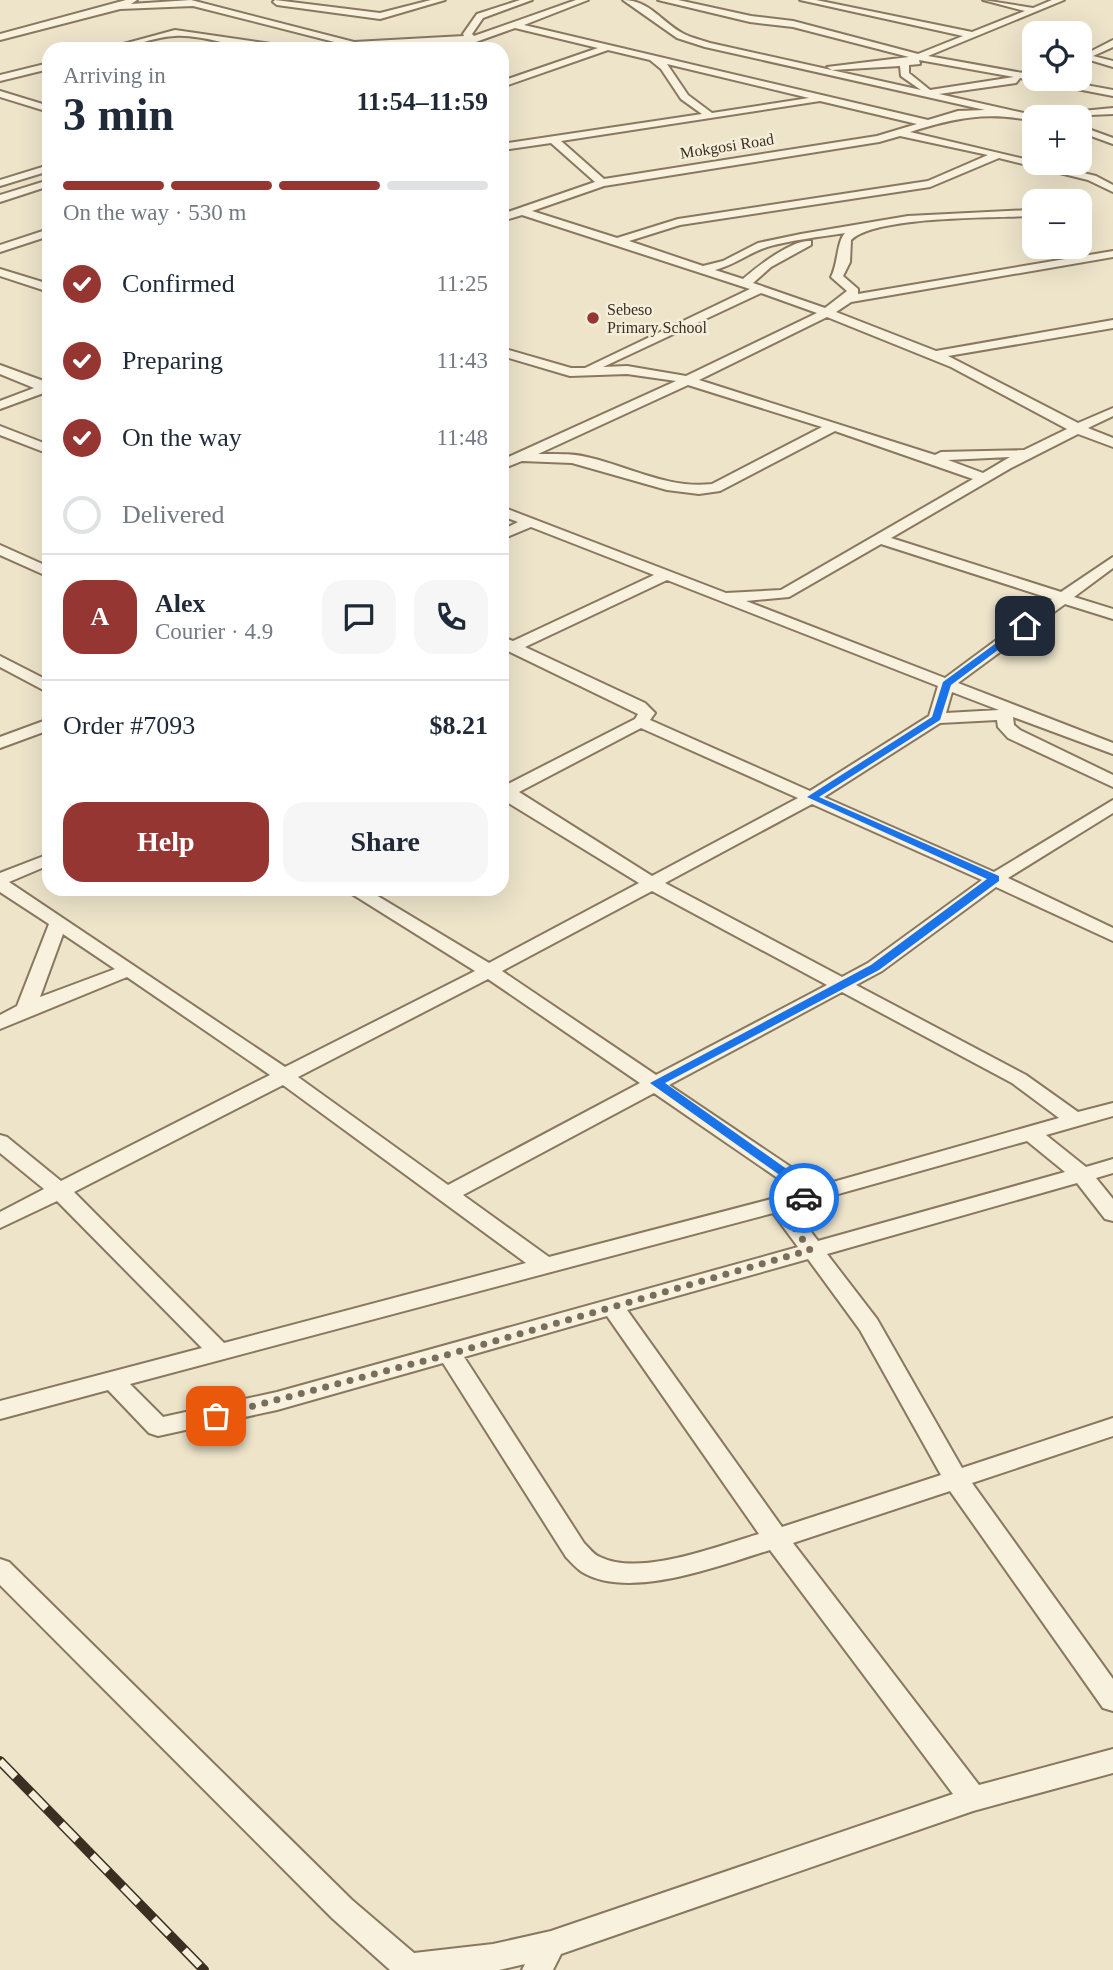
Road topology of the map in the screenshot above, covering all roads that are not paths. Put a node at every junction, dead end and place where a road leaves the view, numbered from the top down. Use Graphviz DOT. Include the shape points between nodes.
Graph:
graph roads {
  1 [pos="94,0"];
  2 [pos="181,0"];
  3 [pos="441,0"];
  4 [pos="528,0"];
  5 [pos="584,0"];
  6 [pos="627,0"];
  7 [pos="662,0"];
  8 [pos="804,0"];
  9 [pos="987,0"];
  10 [pos="1060,0"];
  11 [pos="132,1"];
  12 [pos="276,2"];
  13 [pos="159,3"];
  14 [pos="193,3"];
  15 [pos="117,8"];
  16 [pos="1032,10"];
  17 [pos="514,25"];
  18 [pos="973,35"];
  19 [pos="321,36"];
  20 [pos="0,37"];
  21 [pos="472,40"];
  22 [pos="138,42"];
  23 [pos="232,42"];
  24 [pos="300,42"];
  25 [pos="341,42"];
  26 [pos="395,42"];
  27 [pos="466,42"];
  28 [pos="1113,43"];
  29 [pos="607,48"];
  30 [pos="898,50"];
  31 [pos="1092,52"];
  32 [pos="920,56"];
  33 [pos="653,58"];
  34 [pos="1092,61"];
  35 [pos="905,62"];
  36 [pos="939,62"];
  37 [pos="1113,64"];
  38 [pos="42,68"];
  39 [pos="817,70"];
  40 [pos="1022,76"];
  41 [pos="0,78"];
  42 [pos="1022,80"];
  43 [pos="509,81"];
  44 [pos="1022,84"];
  45 [pos="775,86"];
  46 [pos="1092,89"];
  47 [pos="932,92"];
  48 [pos="1113,93"];
  49 [pos="0,94"];
  50 [pos="828,98"];
  51 [pos="947,99"];
  52 [pos="978,106"];
  53 [pos="42,107"];
  54 [pos="959,108"];
  55 [pos="1113,111"];
  56 [pos="1005,112"];
  57 [pos="1092,114"];
  58 [pos="1022,116"];
  59 [pos="712,117"];
  60 [pos="1092,119"];
  61 [pos="1113,120"];
  62 [pos="930,124"];
  63 [pos="1092,133"];
  64 [pos="903,134"];
  65 [pos="554,140"];
  66 [pos="1113,141"];
  67 [pos="509,146"];
  68 [pos="999,154"];
  69 [pos="1022,159"];
  70 [pos="42,170"];
  71 [pos="1082,175"];
  72 [pos="0,183"];
  73 [pos="601,183"];
  74 [pos="42,185"];
  75 [pos="1113,189"];
  76 [pos="0,199"];
  77 [pos="521,211"];
  78 [pos="1022,213"];
  79 [pos="509,215"];
  80 [pos="854,230"];
  81 [pos="42,234"];
  82 [pos="827,234"];
  83 [pos="619,241"];
  84 [pos="0,249"];
  85 [pos="1113,254"];
  86 [pos="701,270"];
  87 [pos="0,272"];
  88 [pos="744,285"];
  89 [pos="42,286"];
  90 [pos="758,290"];
  91 [pos="847,299"];
  92 [pos="787,300"];
  93 [pos="825,314"];
  94 [pos="1113,324"];
  95 [pos="509,354"];
  96 [pos="935,355"];
  97 [pos="509,361"];
  98 [pos="536,362"];
  99 [pos="0,369"];
  100 [pos="580,373"];
  101 [pos="687,381"];
  102 [pos="42,385"];
  103 [pos="42,389"];
  104 [pos="0,405"];
  105 [pos="1113,412"];
  106 [pos="833,427"];
  107 [pos="1077,429"];
  108 [pos="0,430"];
  109 [pos="1113,443"];
  110 [pos="42,447"];
  111 [pos="915,452"];
  112 [pos="1027,452"];
  113 [pos="518,458"];
  114 [pos="509,462"];
  115 [pos="984,478"];
  116 [pos="509,514"];
  117 [pos="531,522"];
  118 [pos="509,532"];
  119 [pos="880,539"];
  120 [pos="0,549"];
  121 [pos="1113,561"];
  122 [pos="42,570"];
  123 [pos="664,576"];
  124 [pos="784,594"];
  125 [pos="719,598"];
  126 [pos="1065,598"];
  127 [pos="1113,614"];
  128 [pos="784,623"];
  129 [pos="509,645"];
  130 [pos="509,645"];
  131 [pos="0,661"];
  132 [pos="42,684"];
  133 [pos="947,684"];
  134 [pos="1008,713"];
  135 [pos="936,718"];
  136 [pos="641,722"];
  137 [pos="42,727"];
  138 [pos="0,743"];
  139 [pos="1113,749"];
  140 [pos="1113,782"];
  141 [pos="509,788"];
  142 [pos="509,794"];
  143 [pos="812,797"];
  144 [pos="1113,804"];
  145 [pos="42,862"];
  146 [pos="995,878"];
  147 [pos="0,881"];
  148 [pos="651,883"];
  149 [pos="365,896"];
  150 [pos="58,924"];
  151 [pos="1113,935"];
  152 [pos="129,970"];
  153 [pos="489,971"];
  154 [pos="844,985"];
  155 [pos="26,1009"];
  156 [pos="0,1023"];
  157 [pos="288,1076"];
  158 [pos="656,1083"];
  159 [pos="1113,1109"];
  160 [pos="1074,1119"];
  161 [pos="1028,1131"];
  162 [pos="0,1142"];
  163 [pos="1113,1166"];
  164 [pos="1080,1174"];
  165 [pos="60,1191"];
  166 [pos="816,1194"];
  167 [pos="446,1195"];
  168 [pos="778,1204"];
  169 [pos="1113,1214"];
  170 [pos="0,1221"];
  171 [pos="810,1250"];
  172 [pos="543,1264"];
  173 [pos="611,1306"];
  174 [pos="219,1352"];
  175 [pos="450,1354"];
  176 [pos="114,1382"];
  177 [pos="0,1410"];
  178 [pos="1113,1427"];
  179 [pos="956,1479"];
  180 [pos="776,1539"];
  181 [pos="0,1569"];
  182 [pos="1113,1700"];
  183 [pos="1113,1761"];
  184 [pos="973,1799"];
  185 [pos="551,1944"];
  186 [pos="410,1969"];
  187 [pos="537,1970"];
  1 -- 11 [label="street"];
  2 -- 14 [label="street"];
  3 -- 12 [label="street" via="380,16"];
  4 -- 21 [label="street" via="475,20 467,34"];
  5 -- 17 [label="street"];
  6 -- 39 [label="street" via="680,36"];
  7 -- 30 [label="street" via="793,24"];
  8 -- 18 [label="street"];
  9 -- 16 [label="street"];
  10 -- 16 [label="street"];
  11 -- 13 [label="street"];
  11 -- 15 [label="street"];
  13 -- 14 [label="street"];
  13 -- 15 [label="street"];
  14 -- 19 [label="street"];
  15 -- 20 [label="street"];
  16 -- 18 [label="street"];
  17 -- 21 [label="street"];
  17 -- 29 [label="street"];
  18 -- 32 [label="street"];
  19 -- 24 [label="street"];
  19 -- 25 [label="street"];
  21 -- 26 [label="street"];
  21 -- 27 [label="street"];
  22 -- 23 [label="street" via="175,33"];
  28 -- 31 [label="street"];
  29 -- 33 [label="street"];
  29 -- 43 [label="street"];
  30 -- 32 [label="street"];
  30 -- 35 [label="street"];
  32 -- 35 [label="street"];
  32 -- 36 [label="street"];
  33 -- 45 [label="street"];
  33 -- 59 [label="street" via="665,67 684,97"];
  34 -- 37 [label="street"];
  35 -- 36 [label="street"];
  35 -- 39 [label="street"];
  35 -- 47 [label="street" via="904,74"];
  36 -- 40 [label="street"];
  38 -- 41 [label="street"];
  39 -- 45 [label="street"];
  39 -- 51 [label="street"];
  42 -- 47 [label="street"];
  44 -- 52 [label="street"];
  45 -- 50 [label="street"];
  46 -- 48 [label="street"];
  47 -- 51 [label="street"];
  49 -- 53 [label="street"];
  50 -- 59 [label="street"];
  50 -- 62 [label="street"];
  51 -- 54 [label="street"];
  52 -- 54 [label="street"];
  52 -- 56 [label="street"];
  54 -- 56 [label="street, Mokgosi Road"];
  54 -- 62 [label="street, Mokgosi Road"];
  55 -- 57 [label="street"];
  56 -- 58 [label="street"];
  59 -- 65 [label="street"];
  60 -- 61 [label="street"];
  62 -- 64 [label="street, Mokgosi Road"];
  63 -- 66 [label="street"];
  64 -- 68 [label="street"];
  64 -- 73 [label="street, Mokgosi Road"];
  65 -- 67 [label="street"];
  65 -- 73 [label="street"];
  68 -- 69 [label="street"];
  68 -- 83 [label="street" via="930,184 678,222"];
  70 -- 72 [label="street"];
  71 -- 75 [label="street"];
  73 -- 77 [label="street, Mokgosi Road"];
  74 -- 76 [label="street"];
  77 -- 79 [label="street, Mokgosi Road"];
  77 -- 83 [label="street"];
  78 -- 80 [label="street" via="908,219"];
  80 -- 82 [label="street"];
  80 -- 91 [label="street" via="845,239 844,262 837,277 854,291"];
  81 -- 84 [label="street"];
  82 -- 86 [label="street" via="762,245"];
  82 -- 88 [label="street" via="785,253"];
  83 -- 86 [label="street"];
  85 -- 91 [label="street"];
  86 -- 88 [label="street"];
  87 -- 89 [label="street"];
  88 -- 90 [label="street"];
  90 -- 92 [label="street"];
  90 -- 100 [label="street"];
  91 -- 92 [label="street"];
  91 -- 93 [label="street"];
  92 -- 93 [label="street"];
  93 -- 96 [label="street"];
  93 -- 101 [label="street"];
  94 -- 96 [label="street"];
  95 -- 98 [label="street"];
  96 -- 107 [label="street"];
  97 -- 98 [label="street"];
  98 -- 100 [label="street"];
  99 -- 102 [label="street"];
  100 -- 101 [label="street" via="650,371"];
  101 -- 106 [label="street"];
  101 -- 113 [label="street"];
  103 -- 104 [label="street"];
  105 -- 107 [label="street" via="1089,419"];
  106 -- 111 [label="street"];
  106 -- 113 [label="street" via="702,491 583,461"];
  107 -- 109 [label="street"];
  107 -- 112 [label="street"];
  108 -- 110 [label="street"];
  111 -- 112 [label="street" via="979,456"];
  111 -- 115 [label="street"];
  112 -- 115 [label="street"];
  113 -- 114 [label="street"];
  115 -- 119 [label="street"];
  116 -- 117 [label="street"];
  117 -- 118 [label="street"];
  117 -- 123 [label="street"];
  119 -- 124 [label="street"];
  119 -- 126 [label="street"];
  120 -- 122 [label="street"];
  121 -- 126 [label="street"];
  123 -- 125 [label="street"];
  123 -- 129 [label="street"];
  124 -- 125 [label="street"];
  124 -- 128 [label="street" via="780,606"];
  125 -- 128 [label="street"];
  126 -- 127 [label="street"];
  126 -- 133 [label="street"];
  128 -- 133 [label="street"];
  130 -- 136 [label="street" via="639,706 647,713"];
  131 -- 132 [label="street"];
  133 -- 134 [label="street"];
  133 -- 135 [label="street"];
  134 -- 135 [label="street"];
  134 -- 139 [label="street"];
  134 -- 140 [label="street" via="1006,727 1014,734"];
  135 -- 143 [label="street"];
  136 -- 141 [label="street"];
  136 -- 143 [label="street"];
  137 -- 138 [label="street"];
  142 -- 148 [label="street"];
  143 -- 146 [label="street"];
  143 -- 148 [label="street"];
  144 -- 146 [label="street"];
  145 -- 147 [label="street"];
  146 -- 151 [label="street"];
  146 -- 154 [label="street"];
  147 -- 150 [label="street"];
  148 -- 153 [label="street"];
  148 -- 154 [label="street"];
  149 -- 153 [label="street"];
  150 -- 152 [label="street"];
  150 -- 155 [label="street"];
  152 -- 155 [label="street"];
  152 -- 157 [label="street"];
  153 -- 157 [label="street"];
  153 -- 158 [label="street"];
  154 -- 158 [label="street"];
  154 -- 160 [label="street" via="1019,1079"];
  155 -- 156 [label="street"];
  157 -- 165 [label="street"];
  157 -- 167 [label="street"];
  158 -- 166 [label="street"];
  158 -- 167 [label="street"];
  159 -- 160 [label="street"];
  160 -- 161 [label="street"];
  161 -- 164 [label="street"];
  161 -- 166 [label="street"];
  162 -- 165 [label="street"];
  163 -- 164 [label="street"];
  164 -- 169 [label="street"];
  164 -- 171 [label="street"];
  165 -- 170 [label="street"];
  165 -- 174 [label="street"];
  166 -- 168 [label="street"];
  167 -- 172 [label="street"];
  168 -- 171 [label="street"];
  168 -- 172 [label="street"];
  171 -- 173 [label="street"];
  171 -- 179 [label="street" via="869,1325"];
  172 -- 174 [label="street"];
  173 -- 175 [label="street"];
  173 -- 180 [label="street"];
  174 -- 176 [label="street"];
  175 -- 176 [label="street" via="277,1401 158,1427"];
  175 -- 180 [label="street" via="575,1550 591,1565 626,1574 670,1569"];
  176 -- 177 [label="street"];
  178 -- 179 [label="street"];
  179 -- 180 [label="street"];
  179 -- 182 [label="street"];
  180 -- 184 [label="street"];
  181 -- 186 [label="street" via="342,1909"];
  183 -- 184 [label="street"];
  184 -- 185 [label="street"];
  185 -- 186 [label="street" via="493,1958"];
  185 -- 187 [label="street"];
}
